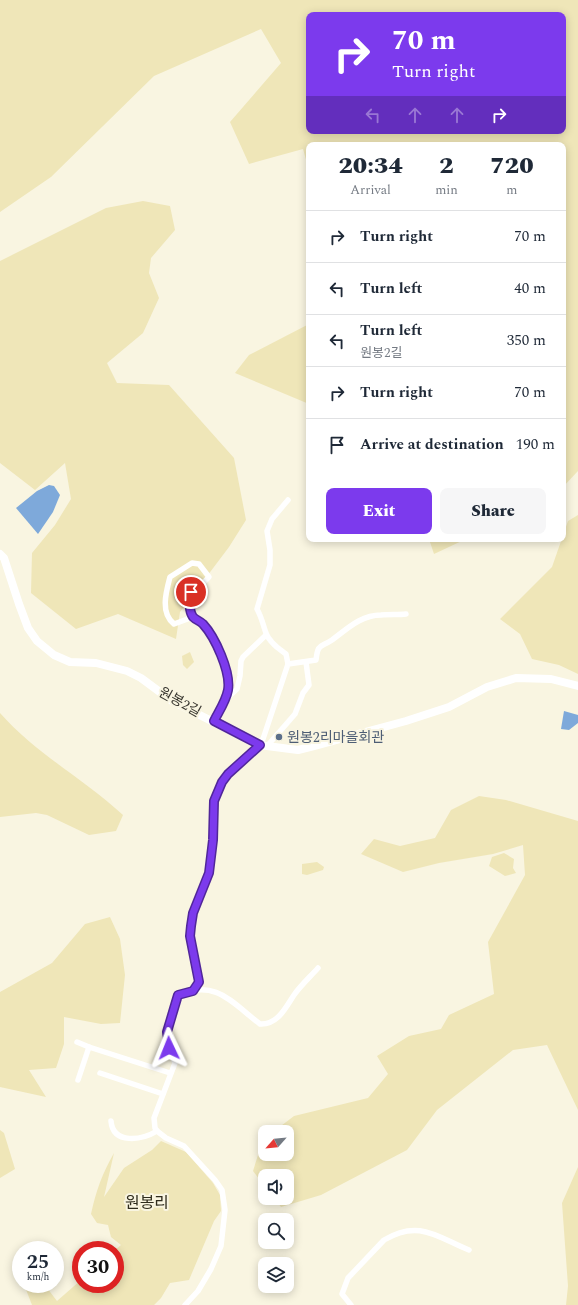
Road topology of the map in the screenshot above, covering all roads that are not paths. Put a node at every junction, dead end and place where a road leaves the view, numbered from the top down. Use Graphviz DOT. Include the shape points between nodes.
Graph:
graph roads {
  1 [pos="288,500"];
  2 [pos="0,554"];
  3 [pos="406,614"];
  4 [pos="193,617"];
  5 [pos="266,635"];
  6 [pos="306,662"];
  7 [pos="288,664"];
  8 [pos="578,686"];
  9 [pos="224,701"];
  10 [pos="214,721"];
  11 [pos="264,745"];
  12 [pos="318,968"];
  13 [pos="193,991"];
  14 [pos="77,1042"];
  15 [pos="89,1047"];
  16 [pos="100,1073"];
  17 [pos="170,1073"];
  18 [pos="78,1080"];
  19 [pos="163,1094"];
  20 [pos="111,1121"];
  21 [pos="157,1131"];
  22 [pos="469,1250"];
  23 [pos="185,1305"];
  24 [pos="351,1305"];
  1 -- 5 [label="street" via="272,519 267,531 270,565 257,609 264,622"];
  2 -- 10 [label="main road, 원봉2길" via="4,558 28,628 36,641 46,649 62,660 96,663 127,671 172,701"];
  3 -- 6 [label="street" via="381,614 361,620 322,644 317,648 316,660"];
  4 -- 4 [label="street" via="174,624 169,620 165,607 170,576 192,563 200,564 208,578 191,592"];
  4 -- 9 [label="street" via="203,625 226,669 228,689"];
  5 -- 7 [label="street" via="286,654"];
  5 -- 9 [label="street" via="243,657 237,689"];
  6 -- 7 [label="street"];
  6 -- 11 [label="street" via="309,685 294,714"];
  7 -- 11 [label="street"];
  8 -- 11 [label="main road, 원봉2길" via="551,679 516,678 487,687 449,707 331,742 298,750"];
  9 -- 10 [label="street"];
  10 -- 11 [label="main road, 원봉2길"];
  11 -- 13 [label="street" via="228,774 214,801 209,873 193,913 191,926 190,936 199,982"];
  12 -- 13 [label="street" via="294,994 286,1010 265,1024 260,1024 245,1010 211,990"];
  13 -- 17 [label="street" via="178,995 174,1004 167,1032 169,1048 175,1063"];
  14 -- 15 [label="street"];
  15 -- 17 [label="street"];
  15 -- 18 [label="street"];
  16 -- 19 [label="street"];
  17 -- 19 [label="street"];
  19 -- 21 [label="street" via="154,1118"];
  20 -- 21 [label="street" via="114,1130 124,1138 142,1139"];
  21 -- 23 [label="street" via="184,1146 215,1180 224,1198 221,1246 205,1281"];
  22 -- 24 [label="street" via="426,1230 412,1230 390,1237 384,1240 348,1278 342,1294"];
}
